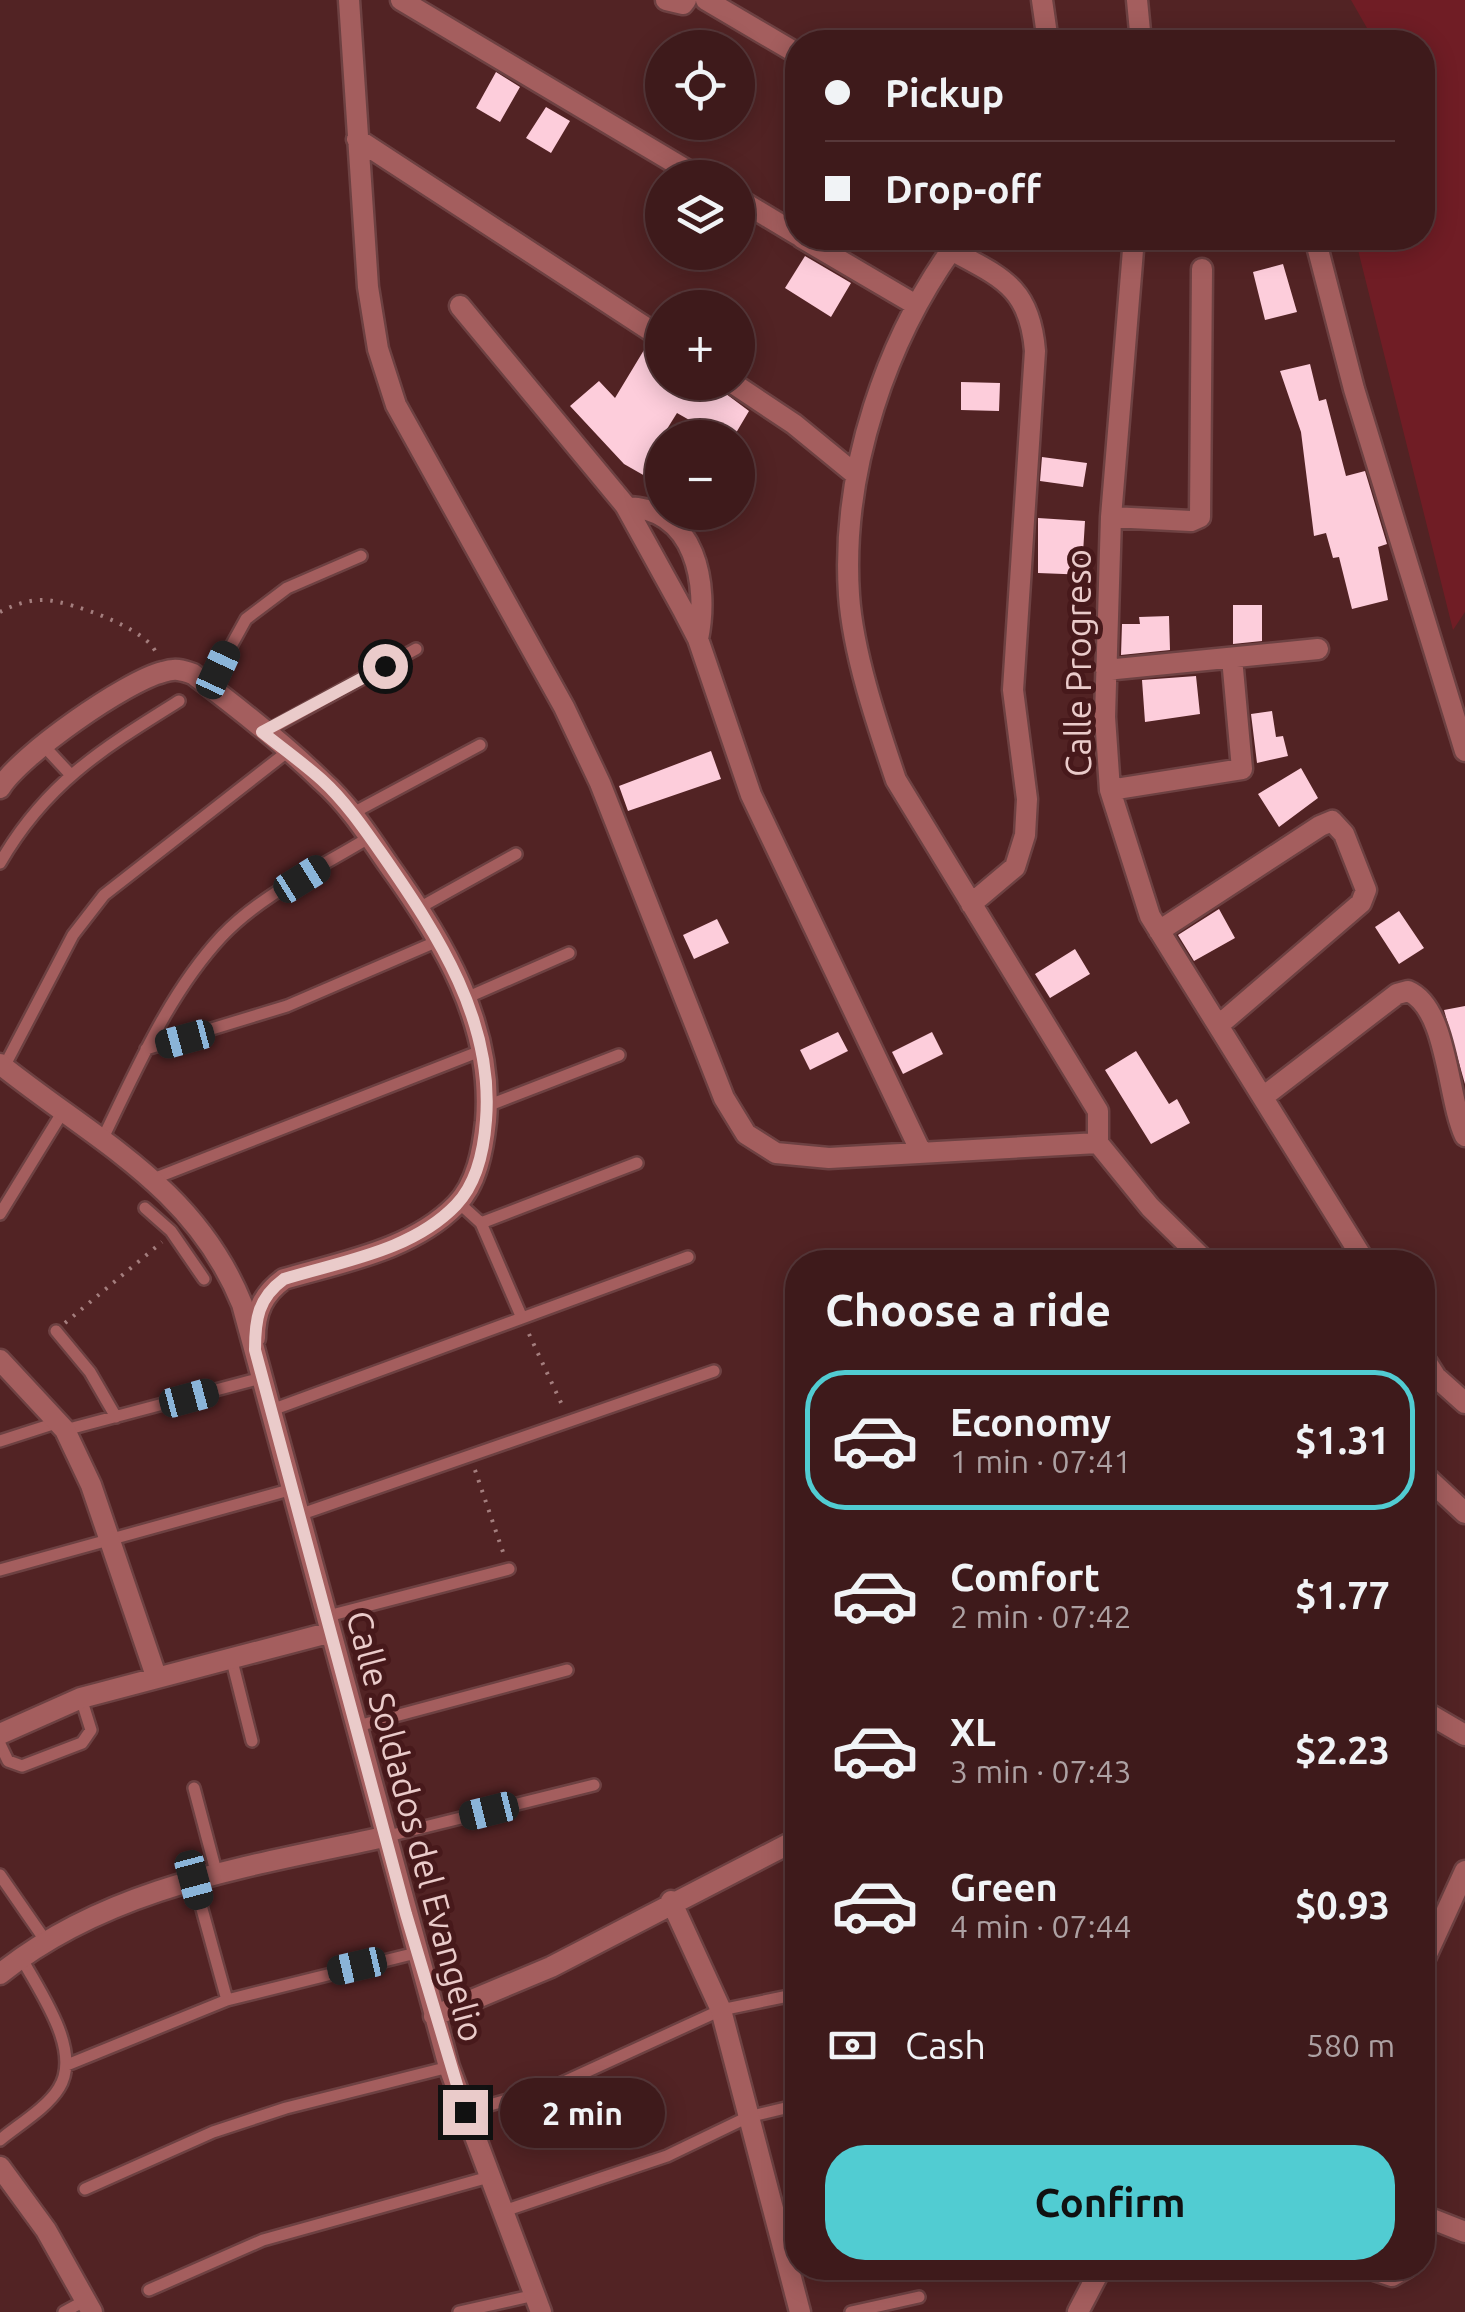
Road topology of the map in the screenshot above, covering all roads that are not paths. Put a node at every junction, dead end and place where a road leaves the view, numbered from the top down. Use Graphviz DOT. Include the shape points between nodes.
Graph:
graph roads {
  1 [pos="349,0"];
  2 [pos="401,0"];
  3 [pos="666,0"];
  4 [pos="686,0"];
  5 [pos="706,0"];
  6 [pos="1042,0"];
  7 [pos="1137,0"];
  8 [pos="1046,30"];
  9 [pos="1139,30"];
  10 [pos="785,46"];
  11 [pos="358,140"];
  12 [pos="670,160"];
  13 [pos="755,210"];
  14 [pos="785,227"];
  15 [pos="824,250"];
  16 [pos="952,250"];
  17 [pos="964,250"];
  18 [pos="1133,250"];
  19 [pos="1317,250"];
  20 [pos="1202,269"];
  21 [pos="916,305"];
  22 [pos="460,306"];
  23 [pos="645,327"];
  24 [pos="755,398"];
  25 [pos="855,474"];
  26 [pos="626,507"];
  27 [pos="1111,518"];
  28 [pos="361,556"];
  29 [pos="698,639"];
  30 [pos="416,648"];
  31 [pos="1318,648"];
  32 [pos="1232,658"];
  33 [pos="1106,670"];
  34 [pos="209,686"];
  35 [pos="178,701"];
  36 [pos="262,732"];
  37 [pos="44,744"];
  38 [pos="480,744"];
  39 [pos="1465,750"];
  40 [pos="287,752"];
  41 [pos="69,773"];
  42 [pos="0,788"];
  43 [pos="1110,790"];
  44 [pos="353,813"];
  45 [pos="370,837"];
  46 [pos="516,854"];
  47 [pos="0,863"];
  48 [pos="971,904"];
  49 [pos="419,908"];
  50 [pos="1159,931"];
  51 [pos="438,941"];
  52 [pos="569,954"];
  53 [pos="466,998"];
  54 [pos="1219,1025"];
  55 [pos="146,1050"];
  56 [pos="483,1050"];
  57 [pos="619,1055"];
  58 [pos="2,1066"];
  59 [pos="1263,1097"];
  60 [pos="487,1106"];
  61 [pos="62,1114"];
  62 [pos="1465,1136"];
  63 [pos="101,1142"];
  64 [pos="1098,1143"];
  65 [pos="922,1152"];
  66 [pos="637,1163"];
  67 [pos="153,1180"];
  68 [pos="459,1202"];
  69 [pos="144,1208"];
  70 [pos="0,1214"];
  71 [pos="190,1214"];
  72 [pos="481,1223"];
  73 [pos="172,1231"];
  74 [pos="1194,1250"];
  75 [pos="1359,1250"];
  76 [pos="688,1257"];
  77 [pos="204,1278"];
  78 [pos="522,1318"];
  79 [pos="56,1331"];
  80 [pos="255,1350"];
  81 [pos="0,1360"];
  82 [pos="714,1371"];
  83 [pos="1435,1375"];
  84 [pos="261,1378"];
  85 [pos="1465,1403"];
  86 [pos="269,1411"];
  87 [pos="116,1417"];
  88 [pos="62,1426"];
  89 [pos="0,1442"];
  90 [pos="1435,1485"];
  91 [pos="289,1490"];
  92 [pos="1465,1514"];
  93 [pos="296,1516"];
  94 [pos="110,1537"];
  95 [pos="509,1569"];
  96 [pos="0,1570"];
  97 [pos="326,1625"];
  98 [pos="231,1658"];
  99 [pos="567,1670"];
  100 [pos="156,1676"];
  101 [pos="81,1698"];
  102 [pos="1435,1718"];
  103 [pos="354,1728"];
  104 [pos="0,1734"];
  105 [pos="1465,1735"];
  106 [pos="252,1741"];
  107 [pos="0,1744"];
  108 [pos="594,1785"];
  109 [pos="194,1788"];
  110 [pos="384,1837"];
  111 [pos="785,1845"];
  112 [pos="1465,1871"];
  113 [pos="0,1875"];
  114 [pos="217,1875"];
  115 [pos="194,1880"];
  116 [pos="670,1901"];
  117 [pos="1435,1937"];
  118 [pos="46,1940"];
  119 [pos="416,1953"];
  120 [pos="22,1956"];
  121 [pos="0,1974"];
  122 [pos="785,1997"];
  123 [pos="228,2000"];
  124 [pos="721,2010"];
  125 [pos="434,2016"];
  126 [pos="67,2065"];
  127 [pos="448,2067"];
  128 [pos="785,2109"];
  129 [pos="465,2112"];
  130 [pos="748,2117"];
  131 [pos="0,2140"];
  132 [pos="2,2172"];
  133 [pos="489,2177"];
  134 [pos="85,2189"];
  135 [pos="785,2209"];
  136 [pos="504,2211"];
  137 [pos="1435,2220"];
  138 [pos="1465,2232"];
  139 [pos="792,2280"];
  140 [pos="1095,2280"];
  141 [pos="150,2290"];
  142 [pos="919,2296"];
  143 [pos="538,2303"];
  144 [pos="89,2306"];
  145 [pos="794,2309"];
  146 [pos="64,2312"];
  147 [pos="459,2312"];
  148 [pos="851,2312"];
  149 [pos="1078,2312"];
  1 -- 11 [label="street"];
  2 -- 12 [label="street"];
  3 -- 4 [label="street"];
  5 -- 10 [label="street"];
  6 -- 8 [label="street"];
  7 -- 9 [label="street"];
  11 -- 23 [label="street"];
  11 -- 65 [label="street" via="368,286 396,405 600,783 724,1098 746,1134 776,1153 829,1158"];
  13 -- 14 [label="street"];
  15 -- 21 [label="street"];
  16 -- 21 [label="street"];
  17 -- 48 [label="street" via="1022,298 1035,351 1013,690 1025,835 1015,868"];
  18 -- 27 [label="street, Calle Progreso"];
  19 -- 39 [label="street"];
  20 -- 27 [label="street" via="1200,517"];
  21 -- 25 [label="street" via="884,378"];
  22 -- 26 [label="street"];
  24 -- 25 [label="street"];
  25 -- 48 [label="street" via="849,596 876,720 896,780"];
  26 -- 29 [label="street"];
  26 -- 29 [label="street" via="662,515 691,550 705,604"];
  27 -- 33 [label="street, Calle Progreso"];
  28 -- 34 [label="lane" via="287,588 246,619"];
  29 -- 65 [label="street" via="751,795"];
  30 -- 36 [label="lane"];
  31 -- 32 [label="street"];
  32 -- 33 [label="street"];
  32 -- 43 [label="street" via="1242,769"];
  33 -- 43 [label="street, Calle Progreso"];
  34 -- 36 [label="street"];
  34 -- 37 [label="street" via="177,669 160,672"];
  35 -- 41 [label="lane"];
  36 -- 40 [label="street"];
  37 -- 41 [label="lane"];
  37 -- 42 [label="street"];
  38 -- 44 [label="lane"];
  40 -- 44 [label="street"];
  40 -- 58 [label="lane" via="104,895 73,935"];
  41 -- 47 [label="lane"];
  43 -- 50 [label="street, Calle Progreso"];
  44 -- 45 [label="street"];
  45 -- 49 [label="street"];
  45 -- 55 [label="lane" via="224,934 189,977"];
  46 -- 49 [label="lane"];
  48 -- 64 [label="street" via="1098,1111"];
  49 -- 51 [label="street"];
  50 -- 54 [label="street, Calle Progreso"];
  50 -- 54 [label="street" via="1320,826 1332,821 1344,834 1366,890 1361,903"];
  51 -- 53 [label="street"];
  51 -- 55 [label="lane" via="287,1006"];
  52 -- 53 [label="lane"];
  53 -- 56 [label="street"];
  54 -- 59 [label="street, Calle Progreso"];
  55 -- 63 [label="lane"];
  56 -- 60 [label="street"];
  56 -- 67 [label="lane"];
  57 -- 60 [label="lane"];
  58 -- 61 [label="street"];
  59 -- 62 [label="street" via="1408,990 1420,996 1438,1031"];
  59 -- 75 [label="street, Calle Progreso"];
  60 -- 68 [label="street" via="484,1143"];
  61 -- 63 [label="street"];
  61 -- 70 [label="lane"];
  63 -- 67 [label="street"];
  64 -- 65 [label="street"];
  64 -- 74 [label="street"];
  66 -- 72 [label="lane"];
  67 -- 71 [label="street"];
  68 -- 72 [label="lane"];
  68 -- 80 [label="street" via="431,1227 393,1246 284,1279 260,1305"];
  69 -- 73 [label="lane"];
  71 -- 73 [label="lane"];
  71 -- 80 [label="street" via="225,1262"];
  72 -- 78 [label="lane"];
  73 -- 77 [label="lane"];
  76 -- 78 [label="lane"];
  78 -- 86 [label="lane"];
  79 -- 87 [label="lane"];
  80 -- 84 [label="street, Calle Soldados del Evangelio"];
  81 -- 88 [label="street"];
  82 -- 93 [label="lane"];
  83 -- 85 [label="street"];
  84 -- 86 [label="street, Calle Soldados del Evangelio"];
  84 -- 87 [label="lane"];
  86 -- 91 [label="street, Calle Soldados del Evangelio"];
  87 -- 88 [label="lane"];
  88 -- 89 [label="lane"];
  88 -- 94 [label="street"];
  90 -- 92 [label="street"];
  91 -- 93 [label="street, Calle Soldados del Evangelio"];
  91 -- 94 [label="lane"];
  93 -- 97 [label="street, Calle Soldados del Evangelio"];
  94 -- 96 [label="lane"];
  94 -- 100 [label="street"];
  95 -- 97 [label="lane"];
  97 -- 98 [label="street"];
  97 -- 103 [label="street, Calle Soldados del Evangelio"];
  98 -- 100 [label="street"];
  98 -- 106 [label="lane"];
  99 -- 103 [label="lane"];
  100 -- 101 [label="street"];
  101 -- 104 [label="street"];
  101 -- 107 [label="lane" via="91,1730 82,1743 22,1766 8,1760"];
  102 -- 105 [label="street"];
  103 -- 110 [label="street, Calle Soldados del Evangelio"];
  108 -- 110 [label="lane"];
  109 -- 114 [label="lane"];
  110 -- 114 [label="street"];
  110 -- 119 [label="street, Calle Soldados del Evangelio"];
  111 -- 116 [label="street"];
  112 -- 117 [label="street"];
  113 -- 118 [label="lane"];
  114 -- 115 [label="street"];
  115 -- 118 [label="street" via="103,1911"];
  115 -- 123 [label="lane"];
  116 -- 124 [label="street"];
  116 -- 125 [label="street" via="551,1967"];
  118 -- 120 [label="street"];
  119 -- 123 [label="lane"];
  119 -- 125 [label="street, Calle Soldados del Evangelio"];
  120 -- 121 [label="street"];
  120 -- 126 [label="lane"];
  122 -- 124 [label="lane"];
  123 -- 126 [label="lane"];
  124 -- 129 [label="lane" via="616,2062"];
  124 -- 130 [label="street"];
  125 -- 127 [label="street, Calle Soldados del Evangelio"];
  126 -- 131 [label="lane" via="58,2091"];
  127 -- 129 [label="street, Calle Soldados del Evangelio"];
  127 -- 134 [label="lane" via="213,2132"];
  128 -- 130 [label="lane"];
  129 -- 133 [label="street, Calle Soldados del Evangelio"];
  130 -- 135 [label="street"];
  130 -- 136 [label="lane" via="637,2167"];
  132 -- 144 [label="street" via="46,2230"];
  133 -- 136 [label="street, Calle Soldados del Evangelio"];
  133 -- 141 [label="lane" via="263,2240"];
  136 -- 143 [label="street, Calle Soldados del Evangelio"];
  137 -- 138 [label="street"];
  139 -- 145 [label="street"];
  140 -- 149 [label="street"];
  142 -- 148 [label="lane"];
  143 -- 147 [label="lane"];
  144 -- 146 [label="lane"];
}
